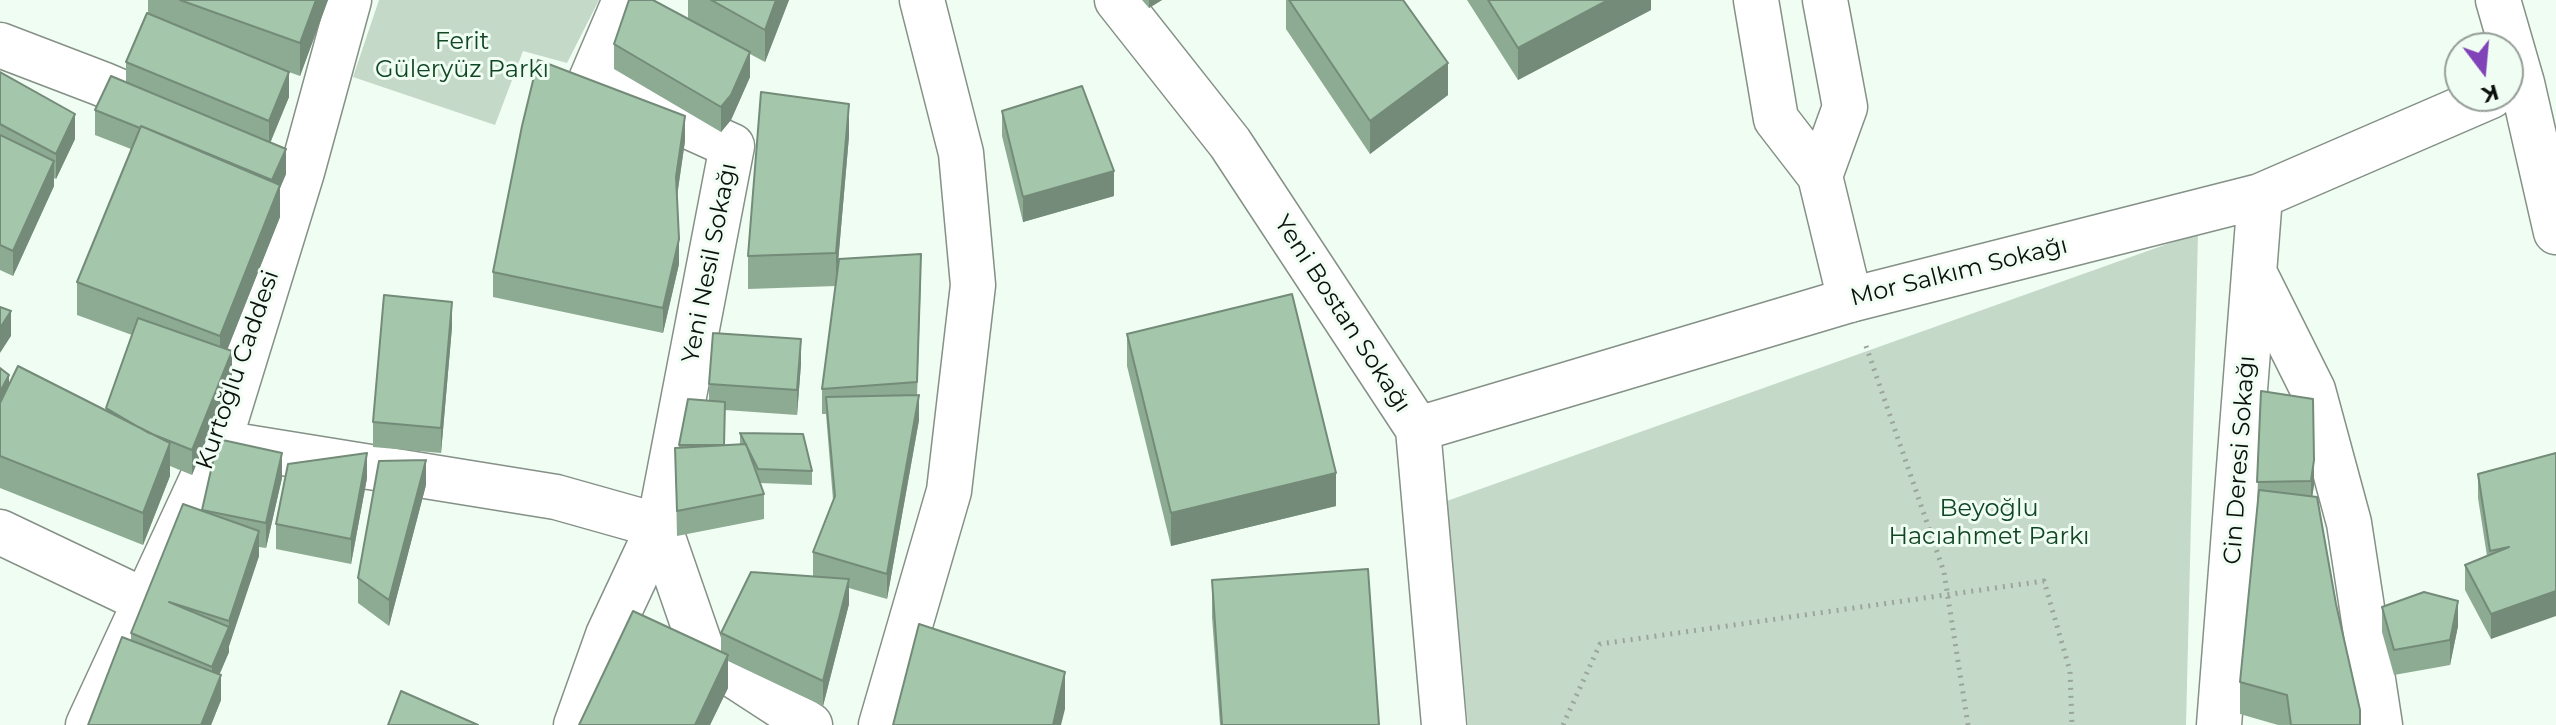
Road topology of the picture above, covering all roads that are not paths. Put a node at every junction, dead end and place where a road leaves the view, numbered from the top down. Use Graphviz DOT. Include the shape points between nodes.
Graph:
graph roads {
  1 [pos="349,0"];
  2 [pos="625,0"];
  3 [pos="922,0"];
  4 [pos="1117,0"];
  5 [pos="1756,0"];
  6 [pos="1825,0"];
  7 [pos="2498,0"];
  8 [pos="2501,32"];
  9 [pos="0,45"];
  10 [pos="2454,112"];
  11 [pos="2515,112"];
  12 [pos="202,128"];
  13 [pos="259,153"];
  14 [pos="302,172"];
  15 [pos="1820,176"];
  16 [pos="2260,196"];
  17 [pos="2556,232"];
  18 [pos="2254,272"];
  19 [pos="1850,300"];
  20 [pos="1418,429"];
  21 [pos="219,442"];
  22 [pos="659,526"];
  23 [pos="0,532"];
  24 [pos="145,601"];
  25 [pos="88,725"];
  26 [pos="576,725"];
  27 [pos="810,725"];
  28 [pos="881,725"];
  29 [pos="1444,725"];
  30 [pos="2219,725"];
  31 [pos="2380,725"];
  1 -- 14 [label="street, Kurtoğlu Caddesi"];
  2 -- 22 [label="street, Yeni Nesil Sokağı" via="590,82 732,146"];
  3 -- 28 [label="street" via="961,153 973,285 949,491"];
  4 -- 20 [label="street, Yeni Bostan Sokağı" via="1230,143"];
  5 -- 15 [label="street" via="1776,119"];
  6 -- 15 [label="street" via="1845,107"];
  7 -- 8 [label="street"];
  9 -- 12 [label="street"];
  10 -- 16 [label="street, Mor Salkım Sokağı"];
  11 -- 17 [label="street"];
  13 -- 14 [label="street"];
  14 -- 21 [label="street, Kurtoğlu Caddesi"];
  15 -- 19 [label="street"];
  16 -- 18 [label="street, Cin Deresi Sokağı"];
  16 -- 19 [label="street, Mor Salkım Sokağı"];
  18 -- 30 [label="street, Cin Deresi Sokağı"];
  18 -- 31 [label="street" via="2313,390 2349,523"];
  19 -- 20 [label="street, Mor Salkım Sokağı"];
  20 -- 29 [label="street, Yeni Bostan Sokağı"];
  21 -- 22 [label="street" via="556,497"];
  21 -- 24 [label="street, Kurtoğlu Caddesi"];
  22 -- 26 [label="street" via="608,635"];
  22 -- 27 [label="street" via="704,656"];
  23 -- 24 [label="street"];
  24 -- 25 [label="street, Kurtoğlu Caddesi"];
}
